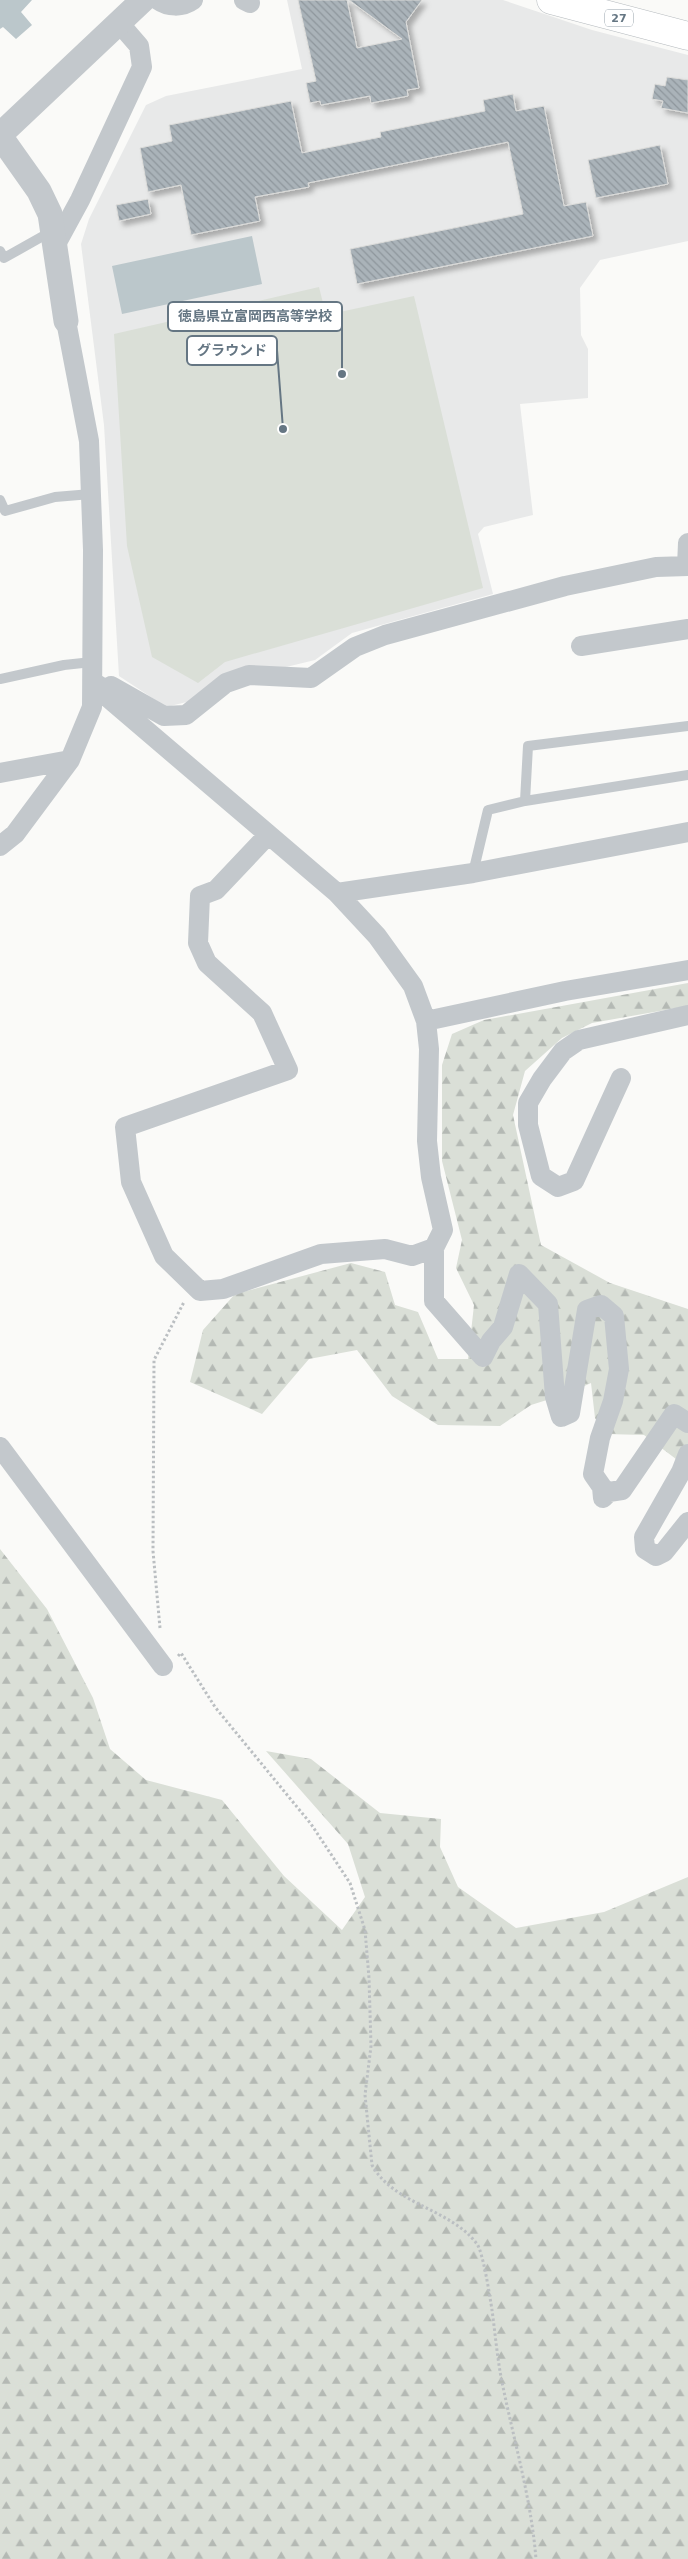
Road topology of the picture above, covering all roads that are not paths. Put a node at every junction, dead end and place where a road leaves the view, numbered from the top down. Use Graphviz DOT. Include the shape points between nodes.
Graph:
graph roads {
  1 [pos="143,0"];
  2 [pos="158,0"];
  3 [pos="193,0"];
  4 [pos="551,0"];
  5 [pos="120,24"];
  6 [pos="688,36"];
  7 [pos="0,135"];
  8 [pos="54,238"];
  9 [pos="0,251"];
  10 [pos="66,321"];
  11 [pos="91,494"];
  12 [pos="0,500"];
  13 [pos="688,543"];
  14 [pos="687,566"];
  15 [pos="688,629"];
  16 [pos="581,646"];
  17 [pos="92,662"];
  18 [pos="0,679"];
  19 [pos="97,685"];
  20 [pos="688,726"];
  21 [pos="70,760"];
  22 [pos="0,773"];
  23 [pos="688,775"];
  24 [pos="525,801"];
  25 [pos="688,832"];
  26 [pos="268,835"];
  27 [pos="0,846"];
  28 [pos="472,873"];
  29 [pos="337,893"];
  30 [pos="688,970"];
  31 [pos="688,1015"];
  32 [pos="426,1021"];
  33 [pos="621,1078"];
  34 [pos="434,1248"];
  35 [pos="688,1423"];
  36 [pos="0,1447"];
  37 [pos="688,1454"];
  38 [pos="688,1522"];
  39 [pos="163,1666"];
  1 -- 5 [label="street"];
  2 -- 3 [label="street" via="166,6 187,4"];
  4 -- 6 [label="main road, 27"];
  5 -- 7 [label="street"];
  5 -- 8 [label="street" via="139,46 142,67 80,200"];
  7 -- 8 [label="street" via="40,191 50,214"];
  8 -- 9 [label="lane" via="4,258"];
  8 -- 10 [label="street"];
  10 -- 11 [label="street" via="89,441"];
  11 -- 12 [label="lane" via="55,497 5,511"];
  11 -- 17 [label="street"];
  13 -- 14 [label="street"];
  14 -- 19 [label="street" via="656,567 536,592 385,635 356,647 311,678 249,675 226,683 186,714 164,716 111,686"];
  15 -- 16 [label="street"];
  17 -- 18 [label="lane"];
  17 -- 19 [label="street"];
  19 -- 21 [label="street" via="92,708"];
  19 -- 26 [label="street"];
  20 -- 24 [label="lane" via="528,746"];
  21 -- 22 [label="street"];
  21 -- 27 [label="street" via="15,834"];
  23 -- 24 [label="lane"];
  24 -- 28 [label="lane" via="488,810"];
  25 -- 28 [label="street"];
  26 -- 29 [label="street"];
  26 -- 34 [label="street" via="216,890 200,896 198,943 207,963 262,1013 288,1070 125,1127 131,1182 164,1256 200,1291 223,1289 321,1254 385,1250 412,1256"];
  28 -- 29 [label="street"];
  29 -- 32 [label="street" via="376,936 413,986"];
  30 -- 32 [label="street" via="565,990"];
  31 -- 33 [label="street" via="579,1040 563,1051 528,1104 528,1125 541,1176 558,1187 574,1181"];
  32 -- 34 [label="street" via="431,1178 443,1230"];
  34 -- 35 [label="street" via="434,1301 483,1357 503,1327 519,1274 548,1304 555,1397 561,1416 570,1413 587,1310 601,1305 614,1316 619,1368 593,1474 602,1487 603,1498 609,1492 622,1490 674,1414"];
  36 -- 39 [label="street"];
  37 -- 38 [label="street" via="644,1537 645,1549 656,1556 664,1552"];
}
